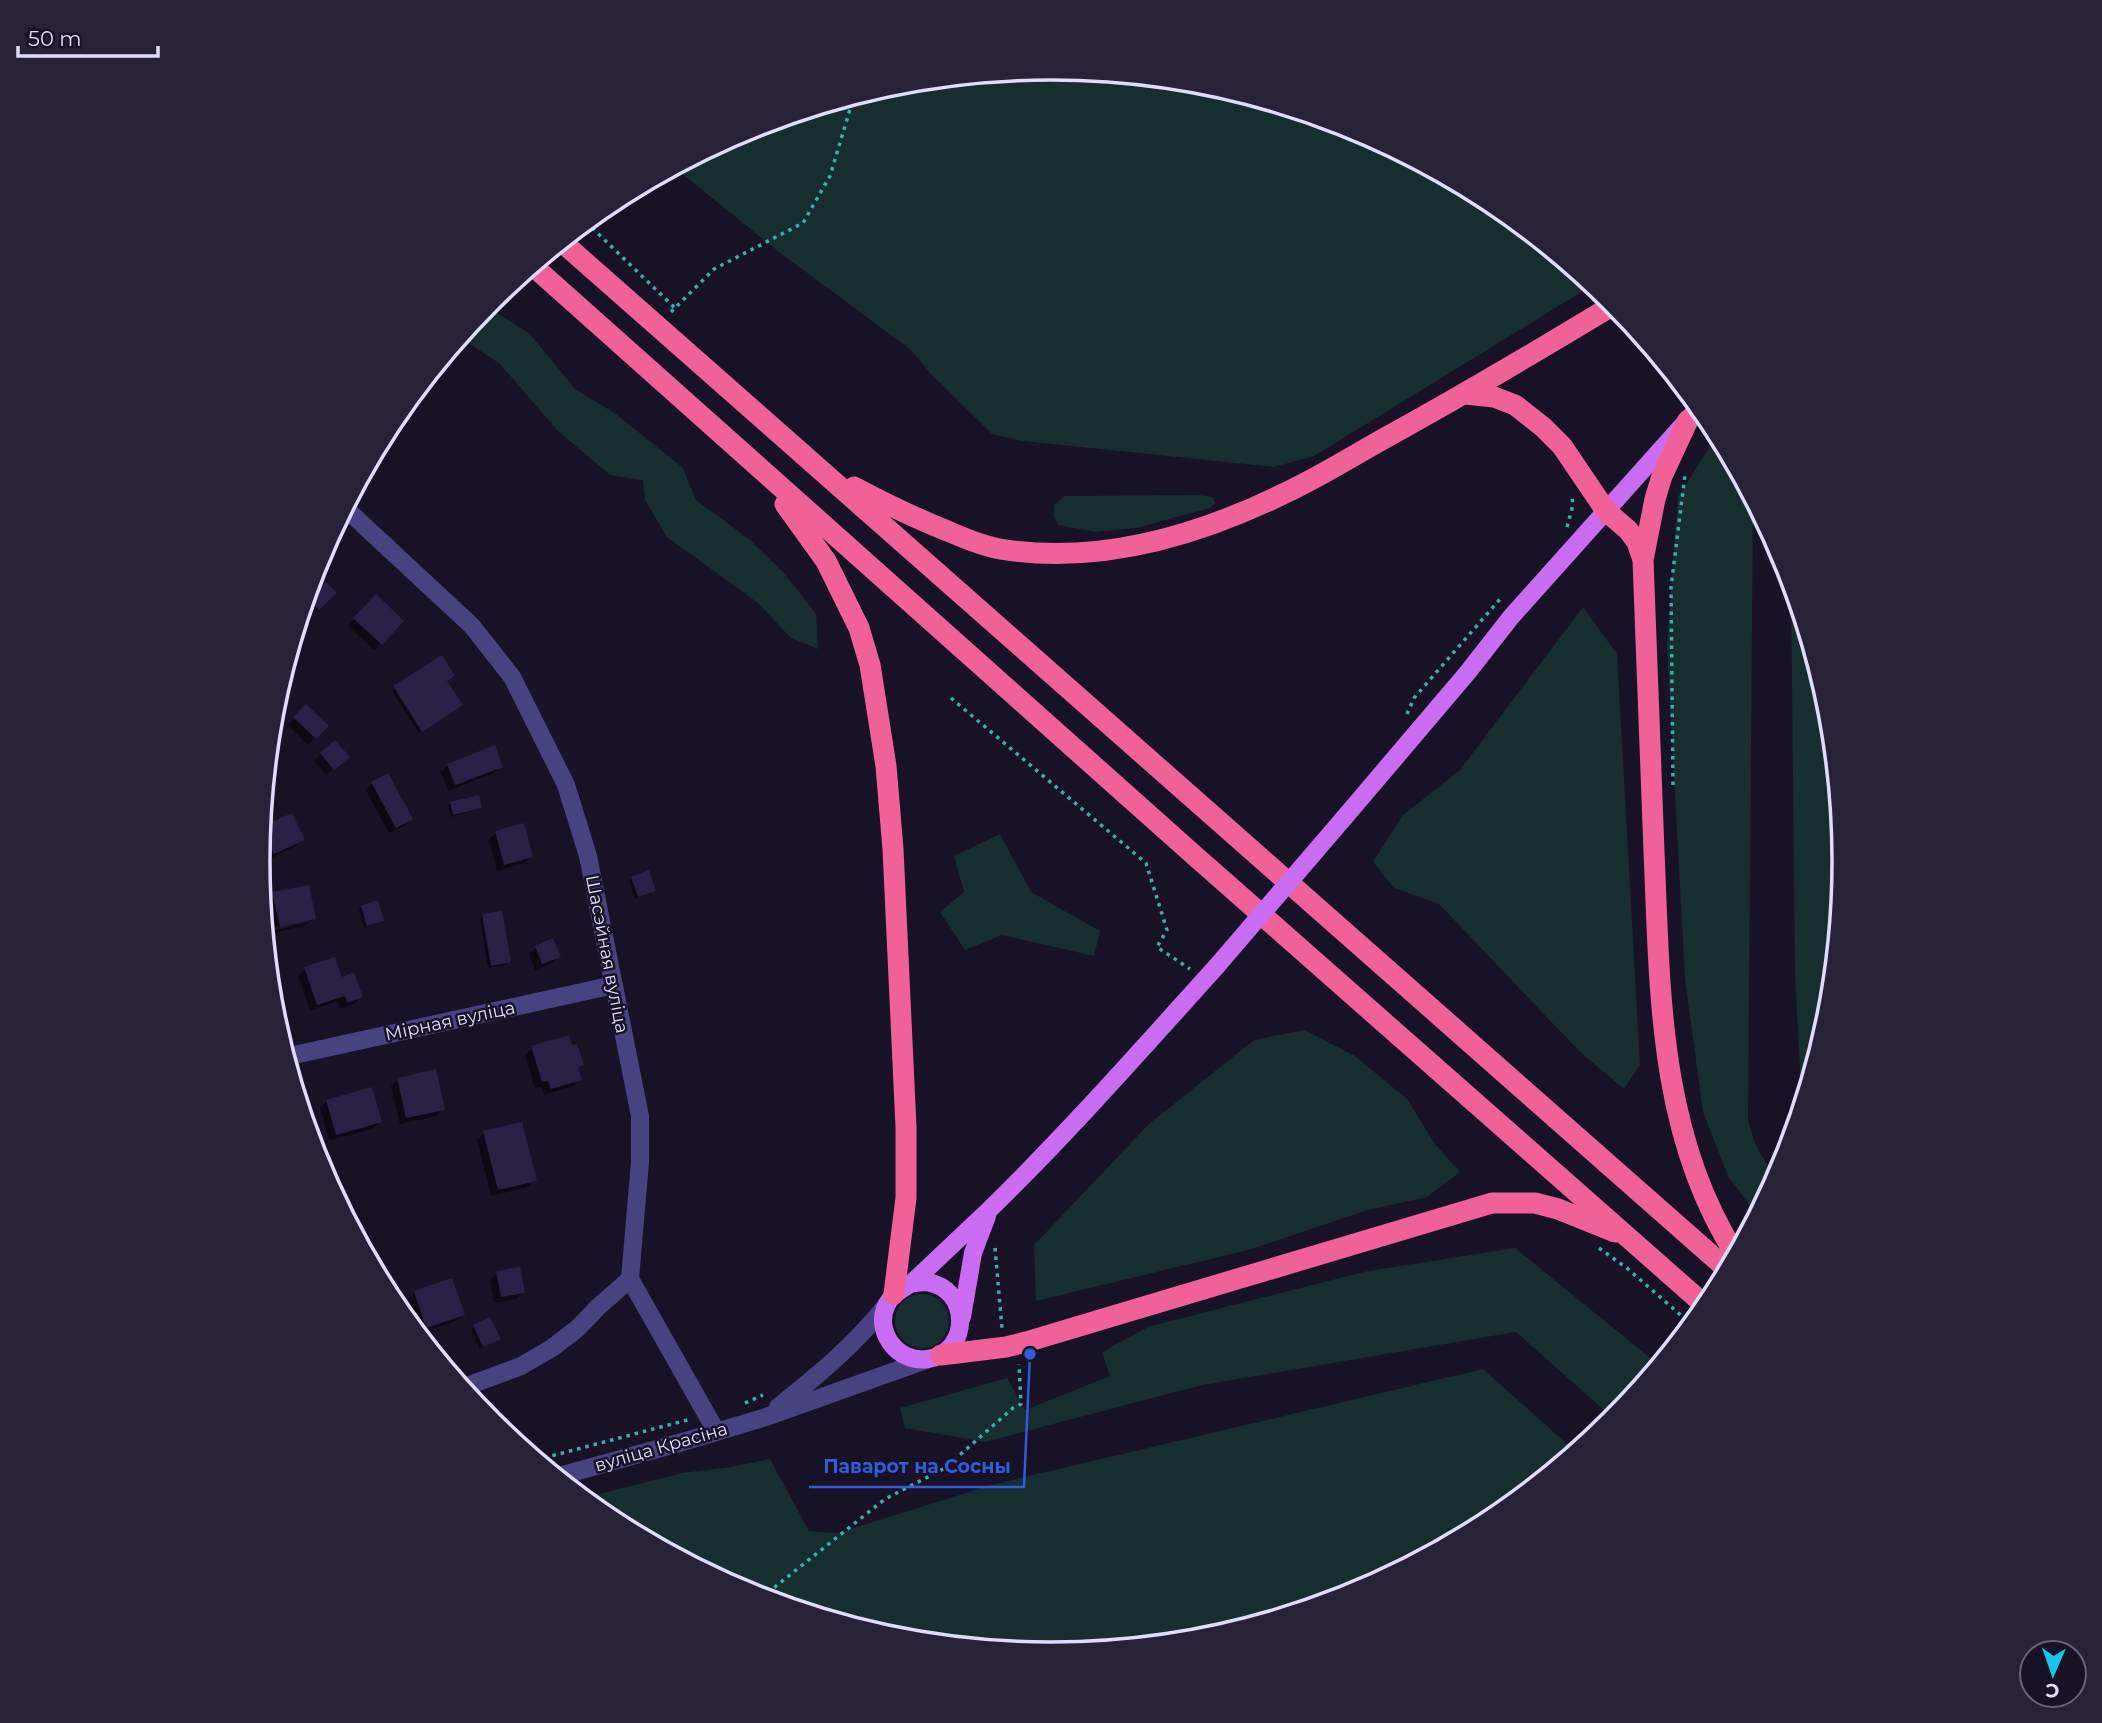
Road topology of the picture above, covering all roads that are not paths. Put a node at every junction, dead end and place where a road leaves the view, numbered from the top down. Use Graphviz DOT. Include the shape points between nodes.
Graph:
graph roads {
  1 [pos="569,248"];
  2 [pos="539,271"];
  3 [pos="1604,310"];
  4 [pos="1466,394"];
  5 [pos="1692,416"];
  6 [pos="1692,417"];
  7 [pos="757,466"];
  8 [pos="824,471"];
  9 [pos="1606,511"];
  10 [pos="352,514"];
  11 [pos="1643,560"];
  12 [pos="614,985"];
  13 [pos="295,1055"];
  14 [pos="989,1209"];
  15 [pos="1630,1238"];
  16 [pos="1730,1246"];
  17 [pos="1720,1263"];
  18 [pos="631,1279"];
  19 [pos="897,1294"];
  20 [pos="1698,1299"];
  21 [pos="961,1323"];
  22 [pos="934,1357"];
  23 [pos="472,1384"];
  24 [pos="766,1417"];
  25 [pos="716,1432"];
  26 [pos="567,1474"];
  1 -- 8 [label="highway"];
  2 -- 7 [label="highway"];
  3 -- 4 [label="highway"];
  4 -- 8 [label="highway" via="1283,494 1212,524 1166,540 1079,553 999,549 969,540 905,514"];
  4 -- 9 [label="highway" via="1494,397 1529,416 1562,446"];
  5 -- 9 [label="main road"];
  6 -- 11 [label="highway" via="1662,476"];
  7 -- 15 [label="highway"];
  7 -- 19 [label="highway" via="826,561 859,628 870,664 893,849 905,1113 906,1198"];
  8 -- 17 [label="highway"];
  9 -- 11 [label="highway" via="1628,530"];
  9 -- 14 [label="main road, bridge" via="1216,967 1077,1121"];
  10 -- 12 [label="street, Шасэйная вуліца" via="472,626 512,677 566,785 588,856"];
  11 -- 16 [label="highway" via="1659,966 1668,1066 1683,1136"];
  12 -- 13 [label="street, Мірная вуліца"];
  12 -- 18 [label="street, Шасэйная вуліца" via="640,1116"];
  14 -- 19 [label="main road"];
  14 -- 21 [label="main road" via="973,1253"];
  15 -- 20 [label="highway"];
  15 -- 22 [label="highway" via="1535,1203 1492,1203 1026,1342"];
  18 -- 23 [label="street" via="552,1348 521,1366"];
  18 -- 25 [label="street"];
  19 -- 21 [label="main road" via="926,1282 941,1287 953,1297"];
  19 -- 22 [label="main road" via="883,1315 888,1340 908,1358"];
  19 -- 24 [label="street, вуліца Красіна" via="847,1349"];
  21 -- 22 [label="main road" via="955,1342"];
  22 -- 24 [label="street, вуліца Красіна"];
  24 -- 25 [label="street, вуліца Красіна"];
  25 -- 26 [label="street, вуліца Красіна"];
}
